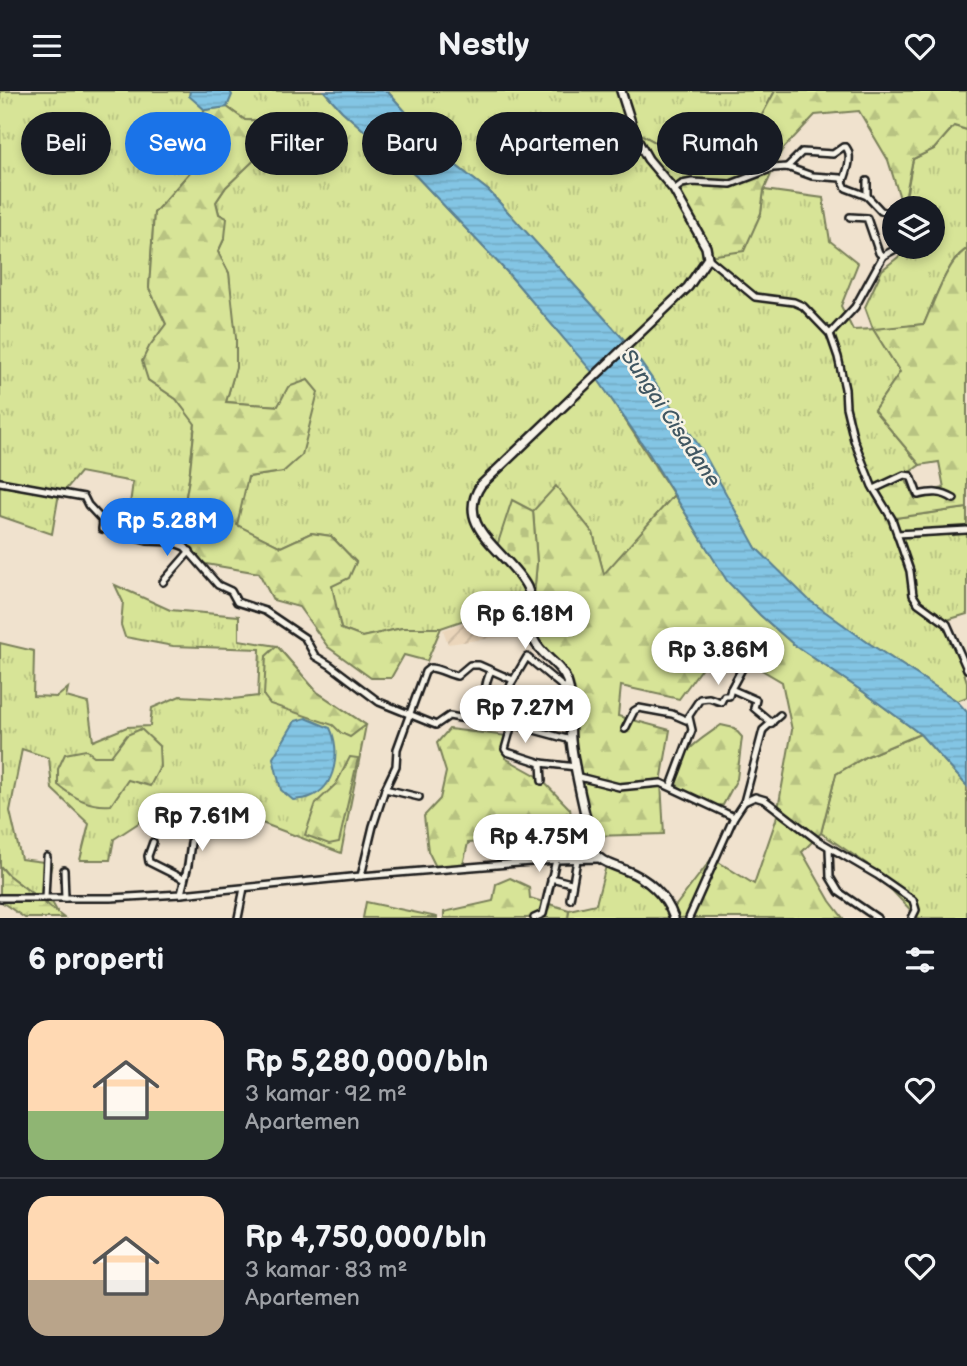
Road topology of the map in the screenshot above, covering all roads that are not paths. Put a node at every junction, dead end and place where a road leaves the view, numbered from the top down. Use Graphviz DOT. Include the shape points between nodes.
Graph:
graph roads {
  1 [pos="621,91"];
  2 [pos="787,167"];
  3 [pos="844,180"];
  4 [pos="867,181"];
  5 [pos="674,190"];
  6 [pos="867,196"];
  7 [pos="882,211"];
  8 [pos="850,217"];
  9 [pos="882,254"];
  10 [pos="882,257"];
  11 [pos="708,258"];
  12 [pos="830,334"];
  13 [pos="0,482"];
  14 [pos="874,489"];
  15 [pos="954,499"];
  16 [pos="967,530"];
  17 [pos="897,534"];
  18 [pos="190,551"];
  19 [pos="163,582"];
  20 [pos="964,655"];
  21 [pos="744,665"];
  22 [pos="967,670"];
  23 [pos="491,671"];
  24 [pos="513,680"];
  25 [pos="731,689"];
  26 [pos="570,692"];
  27 [pos="483,705"];
  28 [pos="498,706"];
  29 [pos="410,715"];
  30 [pos="780,715"];
  31 [pos="689,717"];
  32 [pos="772,723"];
  33 [pos="512,724"];
  34 [pos="625,729"];
  35 [pos="571,740"];
  36 [pos="541,763"];
  37 [pos="576,767"];
  38 [pos="579,777"];
  39 [pos="542,781"];
  40 [pos="671,786"];
  41 [pos="385,789"];
  42 [pos="419,797"];
  43 [pos="744,802"];
  44 [pos="734,817"];
  45 [pos="232,823"];
  46 [pos="153,842"];
  47 [pos="829,848"];
  48 [pos="47,856"];
  49 [pos="598,859"];
  50 [pos="556,860"];
  51 [pos="577,860"];
  52 [pos="64,870"];
  53 [pos="361,876"];
  54 [pos="551,878"];
  55 [pos="183,879"];
  56 [pos="571,883"];
  57 [pos="244,888"];
  58 [pos="181,894"];
  59 [pos="0,898"];
  60 [pos="45,898"];
  61 [pos="65,898"];
  62 [pos="570,899"];
  63 [pos="238,918"];
  64 [pos="534,918"];
  65 [pos="674,918"];
  66 [pos="689,918"];
  67 [pos="877,918"];
  68 [pos="912,918"];
  1 -- 5 [label="main road" via="636,138"];
  2 -- 3 [label="street"];
  2 -- 3 [label="street" via="802,152 833,155 843,146 849,151"];
  2 -- 5 [label="street" via="732,184 692,182"];
  3 -- 6 [label="street" via="846,188"];
  4 -- 6 [label="street"];
  5 -- 11 [label="main road"];
  6 -- 7 [label="street"];
  8 -- 9 [label="street" via="867,218"];
  10 -- 12 [label="street" via="855,307"];
  11 -- 12 [label="street" via="755,297 803,306"];
  11 -- 26 [label="main road" via="688,287 476,493 472,511 476,527 528,589 534,638 565,676"];
  12 -- 14 [label="street" via="854,440"];
  13 -- 18 [label="street" via="84,497 103,521 102,529 179,544"];
  14 -- 15 [label="street" via="904,475 911,476 918,495 933,492"];
  14 -- 17 [label="street"];
  16 -- 17 [label="street"];
  17 -- 20 [label="street" via="913,595 947,624"];
  18 -- 19 [label="street"];
  18 -- 29 [label="street" via="237,602 275,617 304,638 315,656 358,688"];
  20 -- 22 [label="street"];
  21 -- 25 [label="street"];
  23 -- 24 [label="street"];
  23 -- 27 [label="street"];
  23 -- 29 [label="street" via="470,665 457,676 430,668"];
  24 -- 26 [label="street" via="527,657"];
  24 -- 28 [label="street"];
  25 -- 31 [label="street" via="720,702 700,699"];
  25 -- 32 [label="street" via="756,700 754,708"];
  26 -- 35 [label="main road"];
  27 -- 28 [label="street"];
  27 -- 29 [label="street" via="471,720 449,716 436,725"];
  28 -- 33 [label="street"];
  29 -- 41 [label="street" via="397,749 397,766"];
  30 -- 32 [label="street"];
  31 -- 34 [label="street" via="639,708"];
  31 -- 40 [label="street" via="692,730"];
  32 -- 43 [label="street" via="763,730"];
  33 -- 35 [label="street"];
  33 -- 36 [label="street" via="507,752"];
  35 -- 37 [label="main road"];
  36 -- 37 [label="street"];
  36 -- 39 [label="street"];
  37 -- 38 [label="main road"];
  38 -- 40 [label="street" via="619,787 650,782"];
  38 -- 49 [label="main road"];
  40 -- 44 [label="street"];
  41 -- 42 [label="street"];
  41 -- 53 [label="street"];
  43 -- 44 [label="street"];
  43 -- 47 [label="street" via="755,797 765,800"];
  44 -- 66 [label="street"];
  45 -- 55 [label="street" via="193,828"];
  46 -- 55 [label="street" via="149,862"];
  47 -- 67 [label="street" via="830,877 839,892"];
  47 -- 68 [label="street" via="913,900 916,910"];
  48 -- 60 [label="street"];
  49 -- 51 [label="street"];
  49 -- 65 [label="main road" via="652,885"];
  50 -- 51 [label="street"];
  50 -- 53 [label="street"];
  50 -- 54 [label="street"];
  51 -- 56 [label="street"];
  52 -- 61 [label="street"];
  53 -- 57 [label="street"];
  54 -- 56 [label="street"];
  54 -- 64 [label="street" via="543,914"];
  55 -- 58 [label="street"];
  56 -- 62 [label="street"];
  57 -- 58 [label="street"];
  57 -- 63 [label="street"];
  58 -- 61 [label="street"];
  59 -- 60 [label="street"];
  60 -- 61 [label="street"];
}
